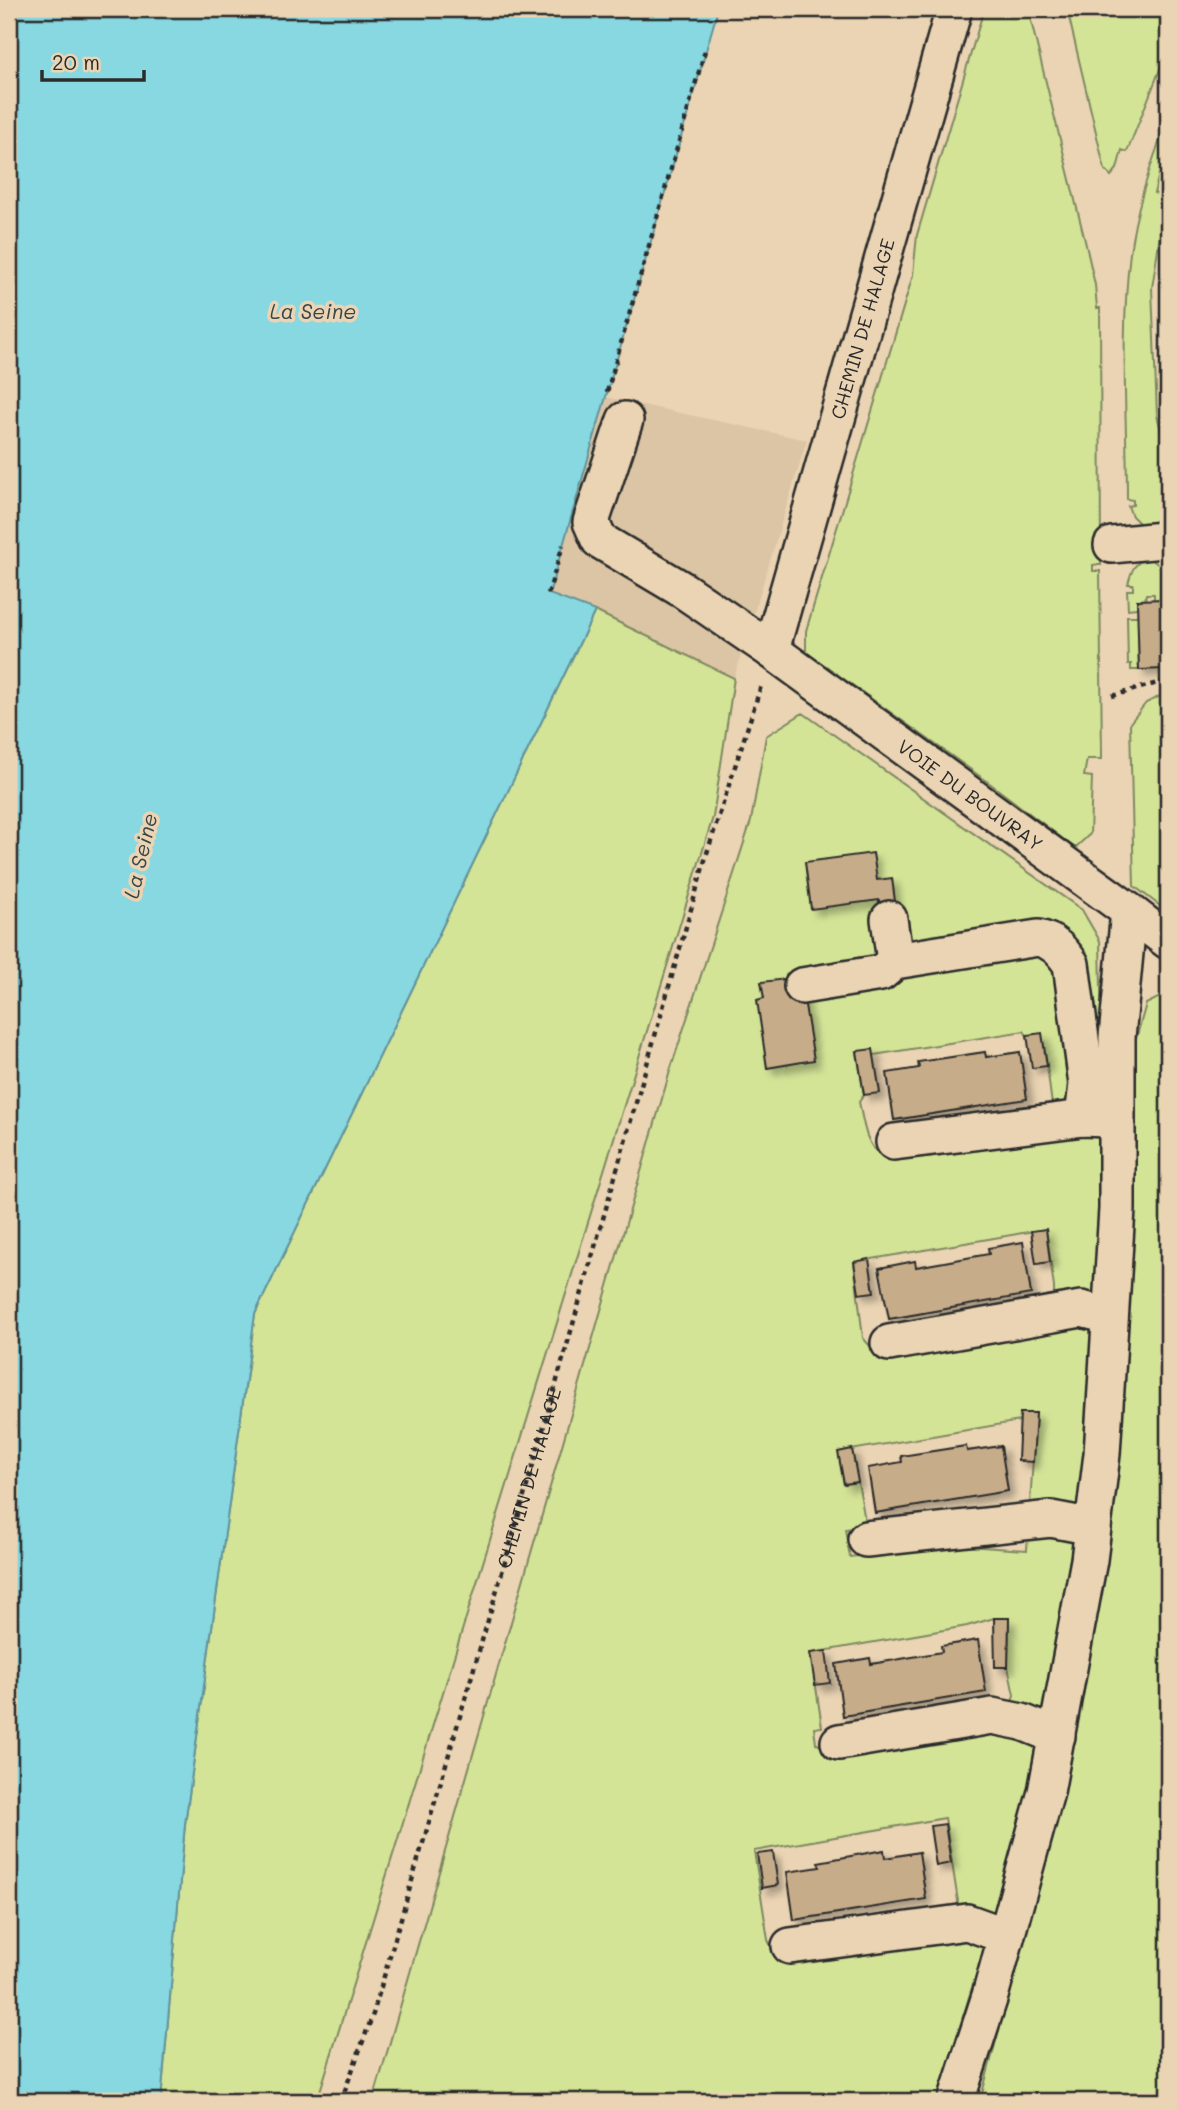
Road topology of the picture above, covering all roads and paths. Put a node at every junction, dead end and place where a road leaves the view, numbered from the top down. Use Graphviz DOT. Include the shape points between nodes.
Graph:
graph roads {
  1 [pos="954,9"];
  2 [pos="706,47"];
  3 [pos="615,409"];
  4 [pos="564,542"];
  5 [pos="1112,545"];
  6 [pos="1166,545"];
  7 [pos="548,594"];
  8 [pos="771,650"];
  9 [pos="1168,680"];
  10 [pos="1112,696"];
  11 [pos="1129,911"];
  12 [pos="889,919"];
  13 [pos="1168,942"];
  14 [pos="895,961"];
  15 [pos="802,986"];
  16 [pos="1083,1118"];
  17 [pos="1117,1119"];
  18 [pos="894,1142"];
  19 [pos="1110,1316"];
  20 [pos="889,1343"];
  21 [pos="1093,1527"];
  22 [pos="866,1539"];
  23 [pos="1057,1736"];
  24 [pos="839,1742"];
  25 [pos="1006,1936"];
  26 [pos="790,1946"];
  27 [pos="341,2101"];
  28 [pos="956,2101"];
  1 -- 8 [label="street, CHEMIN DE HALAGE"];
  2 -- 3 [label="path"];
  3 -- 8 [label="street, VOIE DU BOUVRAY" via="591,522 599,540"];
  4 -- 7 [label="path"];
  5 -- 6 [label="street"];
  8 -- 11 [label="street, VOIE DU BOUVRAY"];
  8 -- 27 [label="path, CHEMIN DE HALAGE" via="707,853 373,2014"];
  9 -- 10 [label="path"];
  11 -- 13 [label="street, VOIE DU BOUVRAY"];
  11 -- 17 [label="street" via="1117,1037"];
  12 -- 14 [label="street"];
  14 -- 15 [label="street" via="881,973"];
  14 -- 16 [label="street" via="1038,938 1061,950 1071,964 1087,1084"];
  16 -- 17 [label="street"];
  16 -- 18 [label="street"];
  17 -- 19 [label="street"];
  19 -- 20 [label="street" via="1081,1309"];
  19 -- 21 [label="street"];
  21 -- 22 [label="street" via="1051,1518"];
  21 -- 23 [label="street"];
  23 -- 24 [label="street" via="992,1716"];
  23 -- 25 [label="street"];
  25 -- 26 [label="street" via="967,1922"];
  25 -- 28 [label="street"];
}
